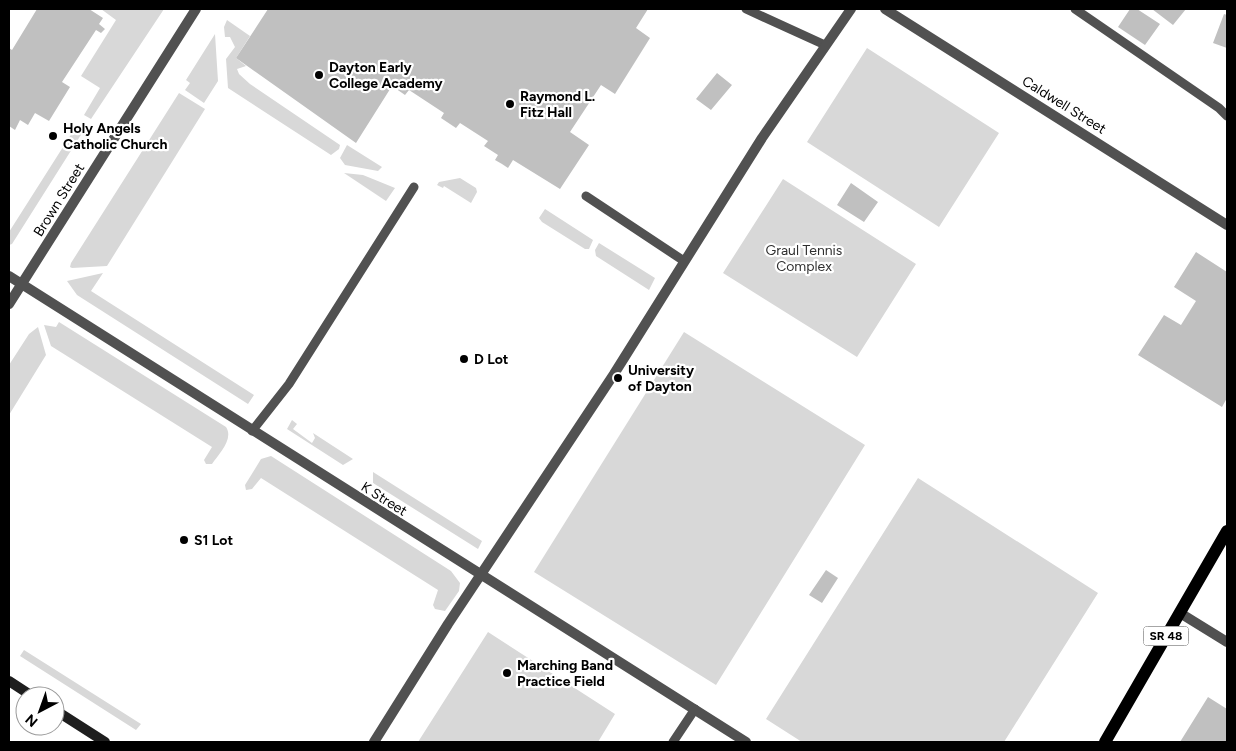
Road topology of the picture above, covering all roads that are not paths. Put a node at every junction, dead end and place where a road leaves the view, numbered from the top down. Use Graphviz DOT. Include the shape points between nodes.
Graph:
graph roads {
  1 [pos="196,9"];
  2 [pos="746,9"];
  3 [pos="851,9"];
  4 [pos="886,9"];
  5 [pos="1075,9"];
  6 [pos="825,45"];
  7 [pos="1227,116"];
  8 [pos="414,187"];
  9 [pos="586,196"];
  10 [pos="1227,225"];
  11 [pos="684,260"];
  12 [pos="9,276"];
  13 [pos="21,285"];
  14 [pos="9,304"];
  15 [pos="252,431"];
  16 [pos="1227,531"];
  17 [pos="481,577"];
  18 [pos="1180,613"];
  19 [pos="1227,642"];
  20 [pos="695,709"];
  21 [pos="65,717"];
  22 [pos="98,740"];
  23 [pos="374,742"];
  24 [pos="673,742"];
  25 [pos="746,742"];
  26 [pos="1105,742"];
  1 -- 13 [label="street, Brown Street"];
  2 -- 6 [label="lane"];
  3 -- 6 [label="street"];
  4 -- 10 [label="street, Caldwell Street"];
  5 -- 7 [label="lane" via="1220,108"];
  6 -- 11 [label="street"];
  8 -- 15 [label="lane" via="289,384"];
  9 -- 11 [label="lane"];
  11 -- 17 [label="street" via="611,379"];
  12 -- 13 [label="street, K Street"];
  13 -- 14 [label="street, Brown Street"];
  13 -- 15 [label="street, K Street"];
  15 -- 17 [label="street, K Street"];
  16 -- 18 [label="main road, SR 48"];
  17 -- 20 [label="street, K Street"];
  17 -- 23 [label="street"];
  18 -- 19 [label="street"];
  18 -- 26 [label="main road, SR 48"];
  20 -- 24 [label="lane"];
  20 -- 25 [label="street, K Street"];
  21 -- 22 [label="main road"];
}
